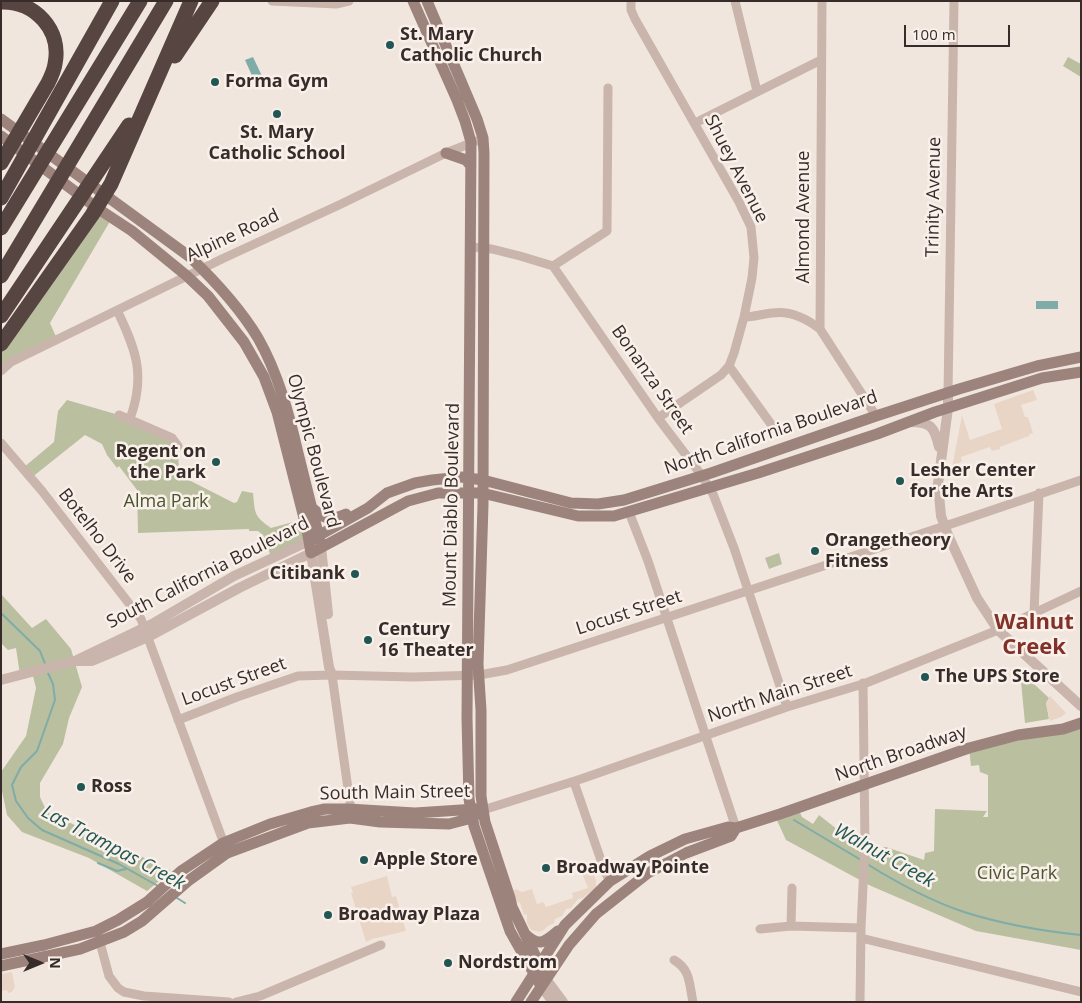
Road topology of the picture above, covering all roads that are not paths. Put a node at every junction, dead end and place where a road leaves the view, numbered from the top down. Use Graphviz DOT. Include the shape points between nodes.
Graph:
graph roads {
  1 [pos="112,1"];
  2 [pos="140,1"];
  3 [pos="166,1"];
  4 [pos="191,1"];
  5 [pos="212,1"];
  6 [pos="272,1"];
  7 [pos="349,1"];
  8 [pos="414,1"];
  9 [pos="427,1"];
  10 [pos="631,1"];
  11 [pos="736,1"];
  12 [pos="822,1"];
  13 [pos="954,1"];
  14 [pos="1,2"];
  15 [pos="821,60"];
  16 [pos="608,88"];
  17 [pos="757,91"];
  18 [pos="1,119"];
  19 [pos="695,122"];
  20 [pos="1,136"];
  21 [pos="483,138"];
  22 [pos="471,142"];
  23 [pos="446,153"];
  24 [pos="1,163"];
  25 [pos="471,166"];
  26 [pos="1,198"];
  27 [pos="100,202"];
  28 [pos="1,228"];
  29 [pos="471,247"];
  30 [pos="483,248"];
  31 [pos="553,266"];
  32 [pos="202,269"];
  33 [pos="1,276"];
  34 [pos="187,276"];
  35 [pos="117,310"];
  36 [pos="1,316"];
  37 [pos="744,317"];
  38 [pos="820,329"];
  39 [pos="1,344"];
  40 [pos="1081,357"];
  41 [pos="729,366"];
  42 [pos="1,371"];
  43 [pos="1081,372"];
  44 [pos="948,394"];
  45 [pos="948,408"];
  46 [pos="118,416"];
  47 [pos="876,416"];
  48 [pos="658,418"];
  49 [pos="130,419"];
  50 [pos="908,422"];
  51 [pos="776,431"];
  52 [pos="1,443"];
  53 [pos="178,446"];
  54 [pos="940,457"];
  55 [pos="702,476"];
  56 [pos="469,478"];
  57 [pos="483,480"];
  58 [pos="1081,480"];
  59 [pos="710,487"];
  60 [pos="469,492"];
  61 [pos="482,493"];
  62 [pos="1039,493"];
  63 [pos="377,499"];
  64 [pos="312,507"];
  65 [pos="629,512"];
  66 [pos="944,526"];
  67 [pos="313,538"];
  68 [pos="316,550"];
  69 [pos="748,591"];
  70 [pos="1081,591"];
  71 [pos="1034,613"];
  72 [pos="666,617"];
  73 [pos="998,630"];
  74 [pos="146,632"];
  75 [pos="332,675"];
  76 [pos="473,675"];
  77 [pos="1,680"];
  78 [pos="863,683"];
  79 [pos="1081,706"];
  80 [pos="787,707"];
  81 [pos="178,720"];
  82 [pos="1081,723"];
  83 [pos="705,735"];
  84 [pos="574,782"];
  85 [pos="865,785"];
  86 [pos="483,810"];
  87 [pos="471,813"];
  88 [pos="350,814"];
  89 [pos="736,828"];
  90 [pos="225,848"];
  91 [pos="184,876"];
  92 [pos="610,881"];
  93 [pos="792,888"];
  94 [pos="565,925"];
  95 [pos="791,926"];
  96 [pos="861,928"];
  97 [pos="760,929"];
  98 [pos="523,931"];
  99 [pos="98,936"];
  100 [pos="861,938"];
  101 [pos="381,945"];
  102 [pos="1,954"];
  103 [pos="674,960"];
  104 [pos="1,966"];
  105 [pos="536,969"];
  106 [pos="544,983"];
  107 [pos="1081,992"];
  108 [pos="229,1002"];
  109 [pos="236,1002"];
  110 [pos="516,1002"];
  111 [pos="531,1002"];
  112 [pos="552,1002"];
  113 [pos="563,1002"];
  114 [pos="693,1002"];
  115 [pos="860,1002"];
  1 -- 26 [label="highway"];
  2 -- 28 [label="highway"];
  3 -- 33 [label="highway"];
  4 -- 27 [label="highway" via="111,184"];
  5 -- 36 [label="highway"];
  6 -- 7 [label="street" via="336,4"];
  8 -- 22 [label="main road, Mount Diablo Boulevard" via="458,100"];
  9 -- 21 [label="main road, Mount Diablo Boulevard"];
  10 -- 19 [label="street, Shuey Avenue" via="635,19"];
  11 -- 17 [label="street"];
  12 -- 15 [label="street, Almond Avenue"];
  13 -- 44 [label="street, Trinity Avenue"];
  14 -- 24 [label="highway" via="17,4 35,12 46,22 56,46 56,64 48,83"];
  15 -- 17 [label="street"];
  15 -- 38 [label="street, Almond Avenue"];
  16 -- 31 [label="street" via="607,231"];
  17 -- 19 [label="street"];
  18 -- 27 [label="main road, Olympic Boulevard"];
  19 -- 37 [label="street, Shuey Avenue" via="751,227 754,258"];
  20 -- 27 [label="main road, Olympic Boulevard"];
  21 -- 22 [label="street, Alpine Road"];
  21 -- 30 [label="main road, Mount Diablo Boulevard"];
  22 -- 23 [label="street, Alpine Road"];
  22 -- 25 [label="main road, Mount Diablo Boulevard"];
  23 -- 25 [label="main road" via="466,160"];
  23 -- 32 [label="street, Alpine Road"];
  25 -- 29 [label="main road, Mount Diablo Boulevard"];
  27 -- 32 [label="main road, Olympic Boulevard" via="158,232"];
  27 -- 34 [label="main road, Olympic Boulevard"];
  27 -- 39 [label="highway"];
  29 -- 30 [label="street"];
  29 -- 56 [label="main road, Mount Diablo Boulevard"];
  30 -- 31 [label="street"];
  30 -- 57 [label="main road, Mount Diablo Boulevard"];
  31 -- 48 [label="street, Bonanza Street"];
  32 -- 34 [label="street, Alpine Road"];
  32 -- 64 [label="main road, Olympic Boulevard" via="239,310 268,358 291,423"];
  34 -- 35 [label="street, Alpine Road"];
  34 -- 67 [label="main road, Olympic Boulevard" via="244,342 264,377"];
  35 -- 42 [label="street, Alpine Road" via="11,362"];
  35 -- 49 [label="street" via="136,354 139,378"];
  37 -- 38 [label="street" via="786,313 810,321"];
  37 -- 41 [label="street, Shuey Avenue"];
  38 -- 47 [label="street"];
  40 -- 44 [label="main road, North California Boulevard" via="1037,366"];
  41 -- 48 [label="street" via="721,375"];
  41 -- 51 [label="street"];
  43 -- 45 [label="main road, North California Boulevard" via="1042,378"];
  44 -- 45 [label="street"];
  44 -- 47 [label="main road, North California Boulevard"];
  45 -- 50 [label="main road, North California Boulevard"];
  45 -- 54 [label="street"];
  46 -- 49 [label="street"];
  47 -- 55 [label="main road, North California Boulevard"];
  48 -- 55 [label="street, Bonanza Street"];
  49 -- 53 [label="street" via="172,438"];
  50 -- 54 [label="street" via="930,426 936,433"];
  50 -- 59 [label="main road, North California Boulevard"];
  52 -- 74 [label="street, Botelho Drive" via="100,565 141,619"];
  54 -- 66 [label="street" via="938,502"];
  55 -- 57 [label="main road, North California Boulevard" via="624,500 598,504 571,503"];
  55 -- 59 [label="street, Bonanza Street"];
  56 -- 57 [label="main road, North California Boulevard"];
  56 -- 60 [label="main road, Mount Diablo Boulevard"];
  56 -- 63 [label="main road, South California Boulevard" via="415,483"];
  57 -- 61 [label="main road, Mount Diablo Boulevard"];
  58 -- 62 [label="street, Locust Street"];
  59 -- 65 [label="main road, North California Boulevard"];
  59 -- 69 [label="street, Bonanza Street"];
  60 -- 61 [label="main road, North California Boulevard"];
  60 -- 68 [label="main road, South California Boulevard" via="438,492 408,501"];
  60 -- 76 [label="main road, Mount Diablo Boulevard"];
  61 -- 65 [label="main road, North California Boulevard" via="578,516 614,516"];
  61 -- 76 [label="main road, Mount Diablo Boulevard"];
  62 -- 66 [label="street, Locust Street"];
  62 -- 71 [label="street"];
  63 -- 64 [label="main road" via="328,519"];
  63 -- 67 [label="main road, South California Boulevard" via="368,508"];
  64 -- 67 [label="main road, Olympic Boulevard"];
  65 -- 72 [label="street"];
  66 -- 69 [label="street, Locust Street"];
  66 -- 73 [label="street" via="977,598"];
  67 -- 68 [label="main road, Olympic Boulevard"];
  67 -- 74 [label="street, South California Boulevard" via="234,576"];
  68 -- 74 [label="street, South California Boulevard"];
  68 -- 75 [label="street, Olympic Boulevard" via="334,667"];
  69 -- 72 [label="street, Locust Street"];
  69 -- 80 [label="street, Bonanza Street"];
  70 -- 71 [label="street, North Main Street"];
  71 -- 73 [label="street, North Main Street"];
  72 -- 76 [label="street, Locust Street" via="507,670"];
  72 -- 83 [label="street"];
  73 -- 78 [label="street, North Main Street"];
  73 -- 79 [label="street"];
  74 -- 77 [label="street, South California Boulevard" via="92,661 74,661"];
  74 -- 81 [label="street, Botelho Drive"];
  75 -- 76 [label="street, Locust Street"];
  75 -- 81 [label="street, Locust Street" via="298,676"];
  75 -- 88 [label="street, Olympic Boulevard"];
  76 -- 86 [label="main road, Mount Diablo Boulevard" via="481,710"];
  76 -- 87 [label="main road, Mount Diablo Boulevard" via="467,742"];
  78 -- 80 [label="street, North Main Street"];
  78 -- 85 [label="street"];
  80 -- 83 [label="street, North Main Street"];
  81 -- 90 [label="street, Botelho Drive"];
  82 -- 85 [label="main road, North Broadway" via="969,748"];
  83 -- 84 [label="street, North Main Street"];
  83 -- 89 [label="street"];
  84 -- 86 [label="street, North Main Street"];
  84 -- 92 [label="street"];
  85 -- 89 [label="main road, North Broadway"];
  85 -- 96 [label="street"];
  86 -- 87 [label="main road, South Main Street"];
  86 -- 98 [label="main road, Mount Diablo Boulevard" via="512,907"];
  87 -- 88 [label="main road, South Main Street"];
  87 -- 105 [label="main road, Mount Diablo Boulevard" via="510,931"];
  88 -- 90 [label="main road, South Main Street"];
  89 -- 92 [label="main road, North Broadway" via="728,827 685,839"];
  89 -- 106 [label="main road, North Broadway" via="730,836 648,873 625,890 596,914 569,945"];
  90 -- 91 [label="main road, South Main Street"];
  91 -- 99 [label="main road, South Main Street"];
  91 -- 99 [label="main road, South Main Street" via="155,912 142,922 124,932"];
  92 -- 94 [label="main road, North Broadway"];
  93 -- 95 [label="street"];
  94 -- 98 [label="main road" via="542,942 535,942"];
  94 -- 105 [label="main road, North Broadway"];
  95 -- 96 [label="street"];
  95 -- 97 [label="street"];
  96 -- 100 [label="street"];
  98 -- 105 [label="main road, Mount Diablo Boulevard"];
  99 -- 102 [label="main road, South Main Street"];
  99 -- 104 [label="main road, South Main Street" via="70,952"];
  99 -- 108 [label="street" via="109,976 124,992"];
  100 -- 107 [label="street"];
  100 -- 115 [label="street"];
  101 -- 109 [label="street" via="260,996"];
  103 -- 114 [label="street" via="687,972"];
  105 -- 106 [label="main road, Mount Diablo Boulevard"];
  105 -- 110 [label="main road, North Broadway"];
  106 -- 111 [label="main road, North Broadway"];
  106 -- 112 [label="street, Mount Diablo Boulevard"];
  106 -- 113 [label="street, Mount Diablo Boulevard"];
}
